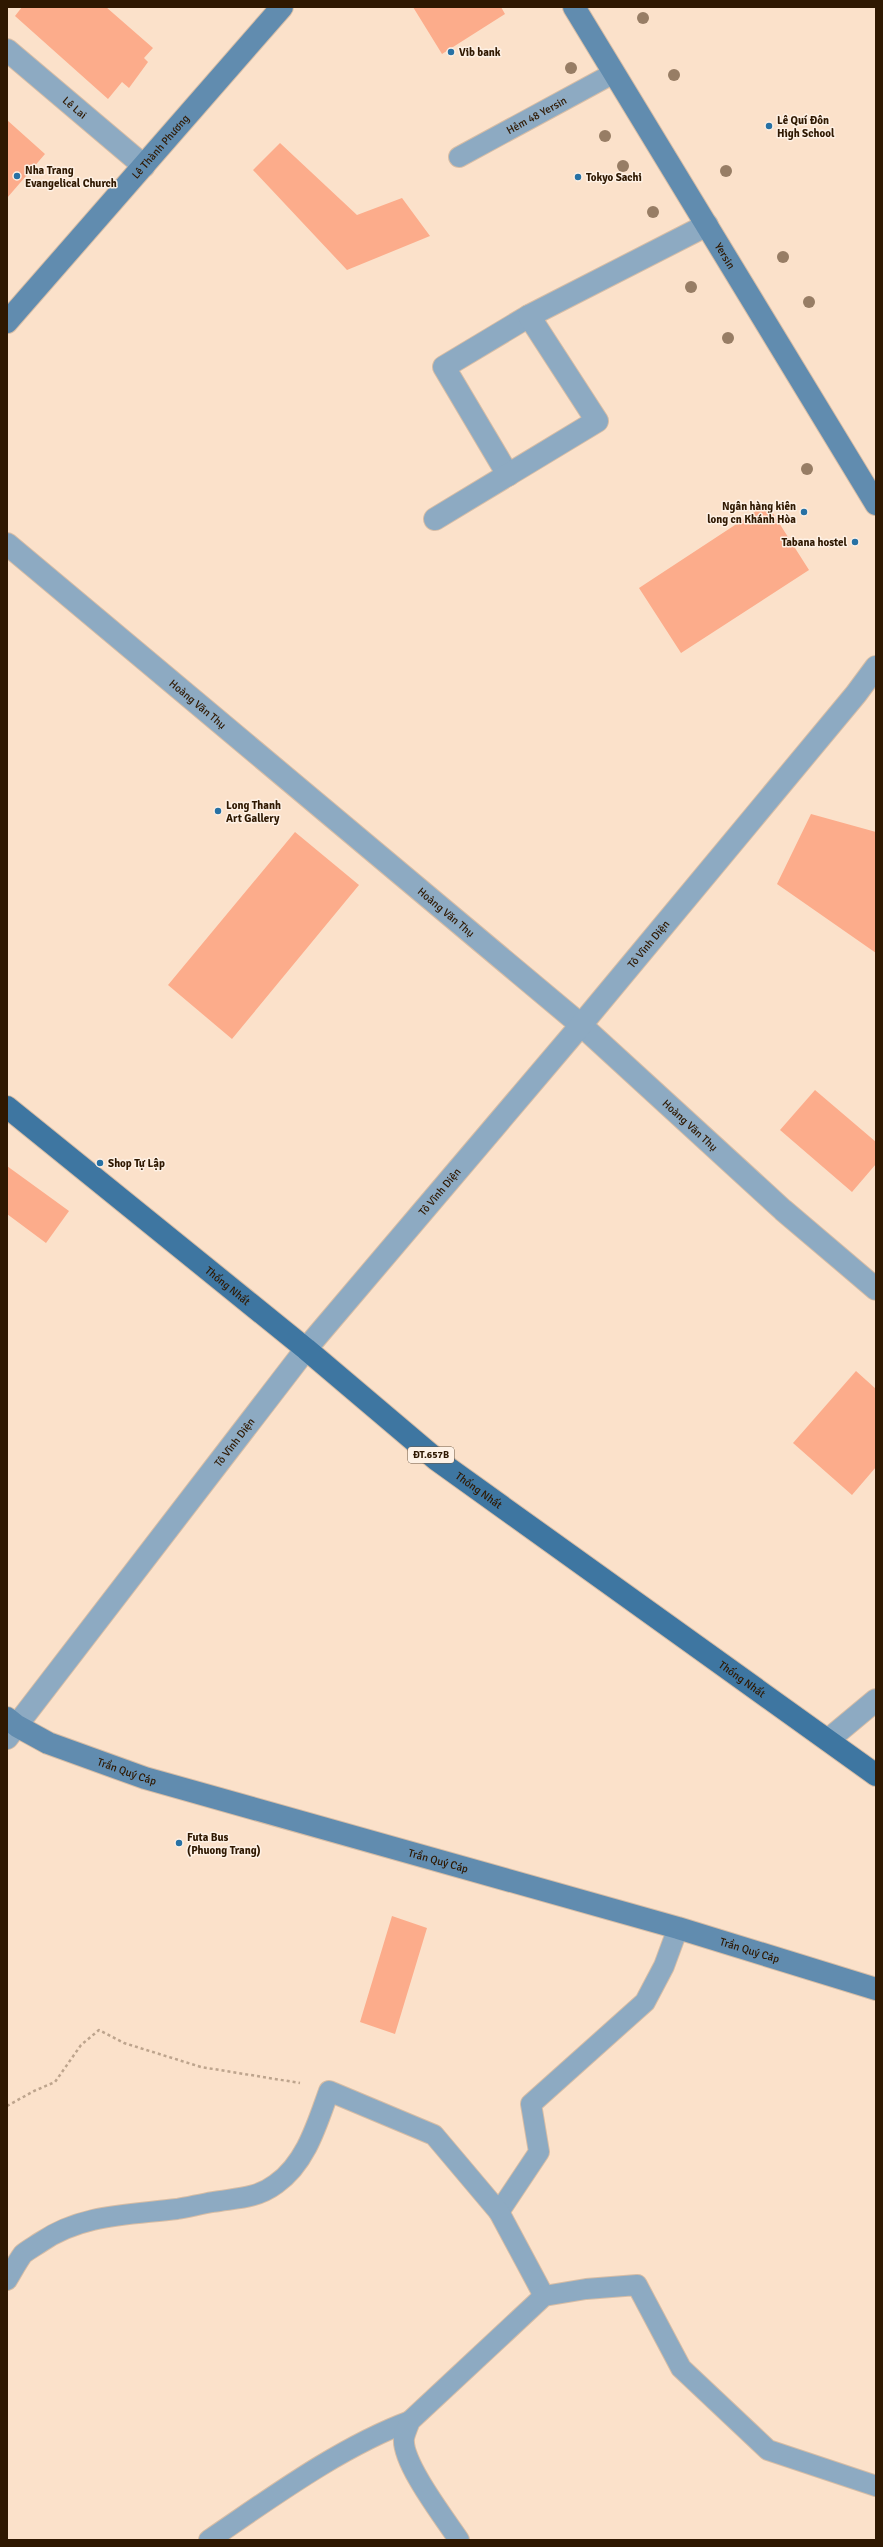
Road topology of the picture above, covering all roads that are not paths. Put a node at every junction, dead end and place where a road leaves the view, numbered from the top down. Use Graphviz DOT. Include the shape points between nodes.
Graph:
graph roads {
  1 [pos="282,7"];
  2 [pos="574,7"];
  3 [pos="7,50"];
  4 [pos="614,73"];
  5 [pos="459,157"];
  6 [pos="144,166"];
  7 [pos="707,225"];
  8 [pos="529,316"];
  9 [pos="7,322"];
  10 [pos="508,475"];
  11 [pos="876,504"];
  12 [pos="435,520"];
  13 [pos="7,544"];
  14 [pos="876,667"];
  15 [pos="581,1024"];
  16 [pos="7,1107"];
  17 [pos="876,1289"];
  18 [pos="306,1350"];
  19 [pos="876,1700"];
  20 [pos="10,1727"];
  21 [pos="828,1740"];
  22 [pos="876,1775"];
  23 [pos="678,1928"];
  24 [pos="876,1989"];
  25 [pos="499,2212"];
  26 [pos="7,2280"];
  27 [pos="544,2296"];
  28 [pos="410,2421"];
  29 [pos="876,2486"];
  30 [pos="209,2540"];
  31 [pos="459,2540"];
  1 -- 6 [label="street, Lê Thành Phương"];
  2 -- 4 [label="street, Yersin"];
  3 -- 6 [label="street, Lê Lai"];
  4 -- 5 [label="lane, Hẻm 48 Yersin"];
  4 -- 7 [label="street, Yersin"];
  6 -- 9 [label="street, Lê Thành Phương"];
  7 -- 8 [label="street"];
  7 -- 11 [label="street, Yersin"];
  8 -- 10 [label="street" via="444,367"];
  8 -- 10 [label="street" via="597,421"];
  10 -- 12 [label="street"];
  13 -- 15 [label="street, Hoàng Văn Thụ"];
  14 -- 15 [label="street, Tô Vĩnh Diện"];
  15 -- 17 [label="street, Hoàng Văn Thụ" via="784,1210"];
  15 -- 18 [label="street, Tô Vĩnh Diện"];
  16 -- 18 [label="main road, Thống Nhất / ĐT.657B"];
  18 -- 20 [label="street, Tô Vĩnh Diện"];
  18 -- 21 [label="main road, Thống Nhất / ĐT.657B" via="437,1460"];
  19 -- 21 [label="street"];
  20 -- 23 [label="street, Trần Quý Cáp" via="146,1778"];
  21 -- 22 [label="main road, Thống Nhất / ĐT.657B"];
  23 -- 24 [label="street, Trần Quý Cáp"];
  23 -- 25 [label="lane" via="664,1966 645,2002 531,2104 539,2152"];
  25 -- 26 [label="lane" via="434,2136 329,2091 311,2138 296,2165 276,2184 256,2196 177,2209 140,2211 80,2222 59,2230 24,2254"];
  25 -- 27 [label="lane"];
  27 -- 28 [label="lane"];
  27 -- 29 [label="lane" via="586,2289 637,2285 681,2368 768,2450"];
  28 -- 30 [label="lane" via="375,2434 260,2505"];
  28 -- 31 [label="lane" via="404,2439 408,2456 422,2484"];
}
